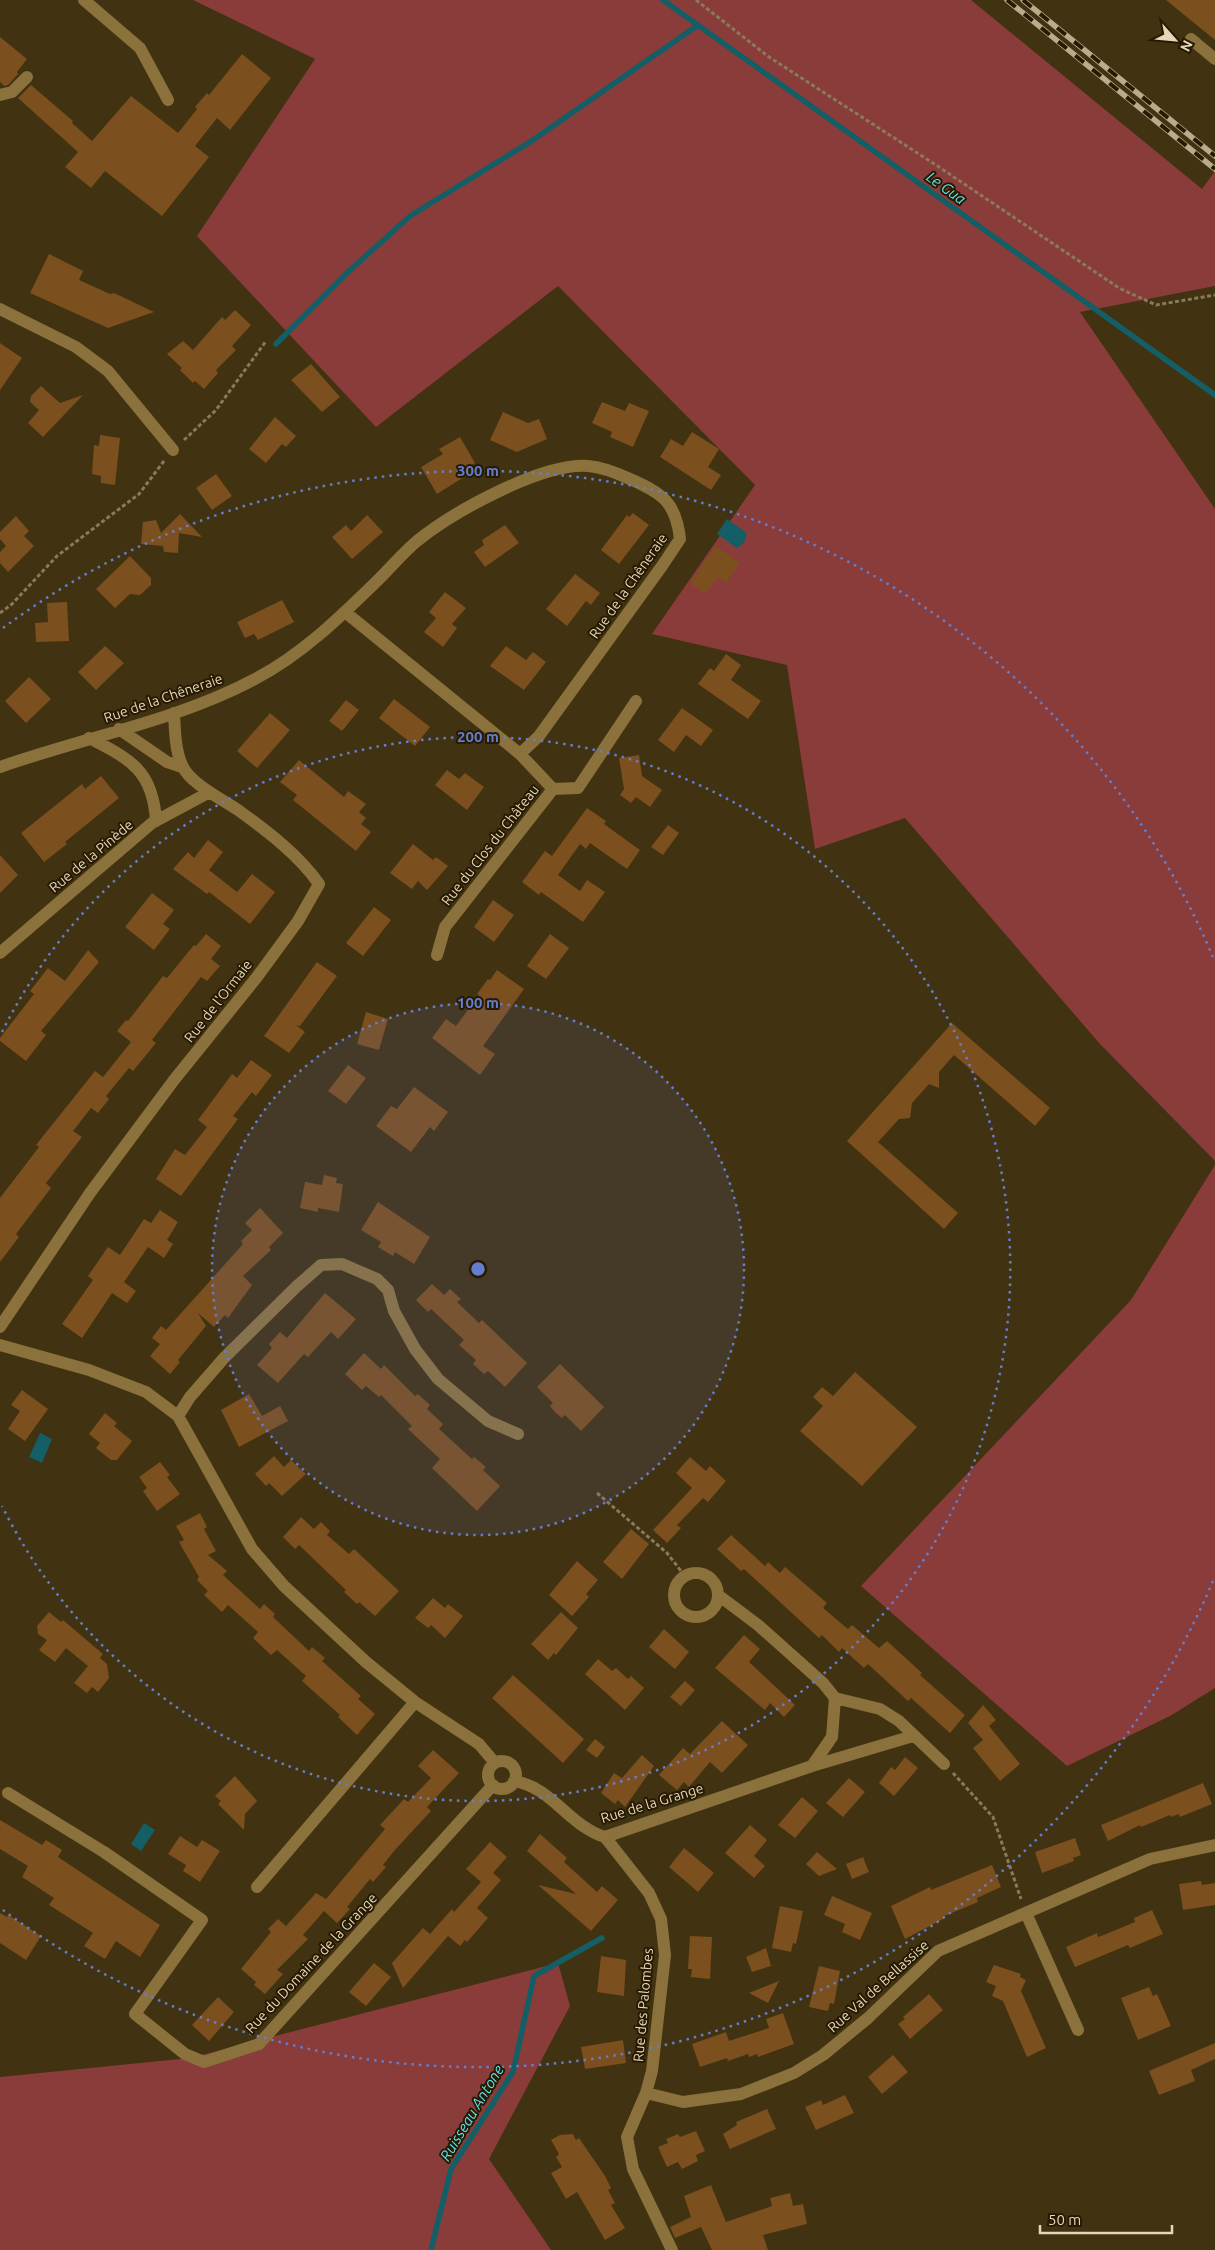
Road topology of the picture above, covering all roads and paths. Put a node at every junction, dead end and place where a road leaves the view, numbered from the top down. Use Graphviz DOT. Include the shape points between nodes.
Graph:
graph roads {
  1 [pos="84,0"];
  2 [pos="696,0"];
  3 [pos="1191,39"];
  4 [pos="1215,58"];
  5 [pos="27,77"];
  6 [pos="0,95"];
  7 [pos="168,100"];
  8 [pos="1215,295"];
  9 [pos="0,309"];
  10 [pos="266,341"];
  11 [pos="173,450"];
  12 [pos="345,612"];
  13 [pos="0,613"];
  14 [pos="636,701"];
  15 [pos="174,713"];
  16 [pos="119,729"];
  17 [pos="89,738"];
  18 [pos="520,754"];
  19 [pos="0,767"];
  20 [pos="182,767"];
  21 [pos="553,789"];
  22 [pos="208,793"];
  23 [pos="156,821"];
  24 [pos="0,953"];
  25 [pos="437,955"];
  26 [pos="0,1327"];
  27 [pos="0,1344"];
  28 [pos="178,1416"];
  29 [pos="518,1434"];
  30 [pos="597,1493"];
  31 [pos="685,1576"];
  32 [pos="718,1595"];
  33 [pos="835,1698"];
  34 [pos="416,1702"];
  35 [pos="913,1736"];
  36 [pos="495,1763"];
  37 [pos="944,1764"];
  38 [pos="812,1766"];
  39 [pos="514,1781"];
  40 [pos="493,1785"];
  41 [pos="8,1793"];
  42 [pos="605,1837"];
  43 [pos="1215,1845"];
  44 [pos="257,1887"];
  45 [pos="1026,1913"];
  46 [pos="1078,2030"];
  47 [pos="646,2093"];
  48 [pos="672,2250"];
  1 -- 7 [label="street" via="140,48"];
  2 -- 8 [label="path" via="769,57 1119,288 1156,305"];
  3 -- 4 [label="street"];
  5 -- 6 [label="street" via="12,92"];
  9 -- 11 [label="street" via="76,347 108,371"];
  10 -- 11 [label="path" via="216,410"];
  11 -- 13 [label="path" via="139,494 57,556"];
  12 -- 15 [label="street, Rue de la Chêneraie" via="303,649 256,679"];
  12 -- 18 [label="street"];
  12 -- 18 [label="street, Rue de la Chêneraie" via="417,541 484,499 522,480 556,470 587,466 616,472 649,487 667,500 678,520 680,539 539,736"];
  14 -- 21 [label="street, Rue du Clos du Château" via="578,788"];
  15 -- 16 [label="street, Rue de la Chêneraie"];
  15 -- 20 [label="street"];
  16 -- 17 [label="street, Rue de la Chêneraie"];
  16 -- 20 [label="street" via="167,762"];
  17 -- 19 [label="street, Rue de la Chêneraie"];
  17 -- 23 [label="street" via="125,757 141,773 151,791"];
  18 -- 21 [label="street"];
  20 -- 22 [label="street, Rue de l'Ormaie"];
  21 -- 25 [label="street, Rue du Clos du Château" via="445,928"];
  22 -- 23 [label="street, Rue de la Pinède"];
  22 -- 26 [label="street, Rue de l'Ormaie" via="238,810 305,865 319,884 298,921 90,1193"];
  23 -- 24 [label="street, Rue de la Pinède"];
  27 -- 28 [label="street" via="89,1370 146,1392"];
  28 -- 29 [label="street" via="224,1358 296,1287 321,1265 342,1264 377,1279 388,1290 394,1311 415,1350 438,1378 488,1422"];
  28 -- 34 [label="street" via="252,1550 304,1605"];
  30 -- 31 [label="path" via="667,1553"];
  31 -- 32 [label="street" via="707,1576 713,1581"];
  31 -- 32 [label="street" via="679,1581 674,1594 682,1613 695,1617 709,1614"];
  32 -- 33 [label="street" via="758,1625 823,1683"];
  33 -- 35 [label="street" via="880,1709 900,1721"];
  33 -- 38 [label="street" via="832,1737"];
  34 -- 36 [label="street" via="479,1744"];
  34 -- 44 [label="street"];
  35 -- 37 [label="street"];
  35 -- 38 [label="street, Rue de la Grange"];
  36 -- 39 [label="street" via="511,1764 516,1772"];
  36 -- 40 [label="street" via="488,1774"];
  37 -- 45 [label="path" via="993,1817"];
  38 -- 42 [label="street, Rue de la Grange"];
  39 -- 40 [label="street" via="505,1788"];
  39 -- 42 [label="street, Rue de la Grange" via="542,1790 591,1832"];
  40 -- 41 [label="street, Rue du Domaine de la Grange" via="260,2044 204,2062 185,2054 135,2014 202,1920 104,1852"];
  42 -- 47 [label="street, Rue des Palombes" via="649,1893 660,1919 664,1955 652,2071"];
  43 -- 45 [label="street, Rue Val de Bellassise" via="1150,1859"];
  45 -- 46 [label="street"];
  45 -- 47 [label="street, Rue Val de Bellassise" via="938,1952 823,2056 794,2073 741,2094 683,2102"];
  47 -- 48 [label="street, Rue des Palombes" via="627,2137 633,2169"];
}
